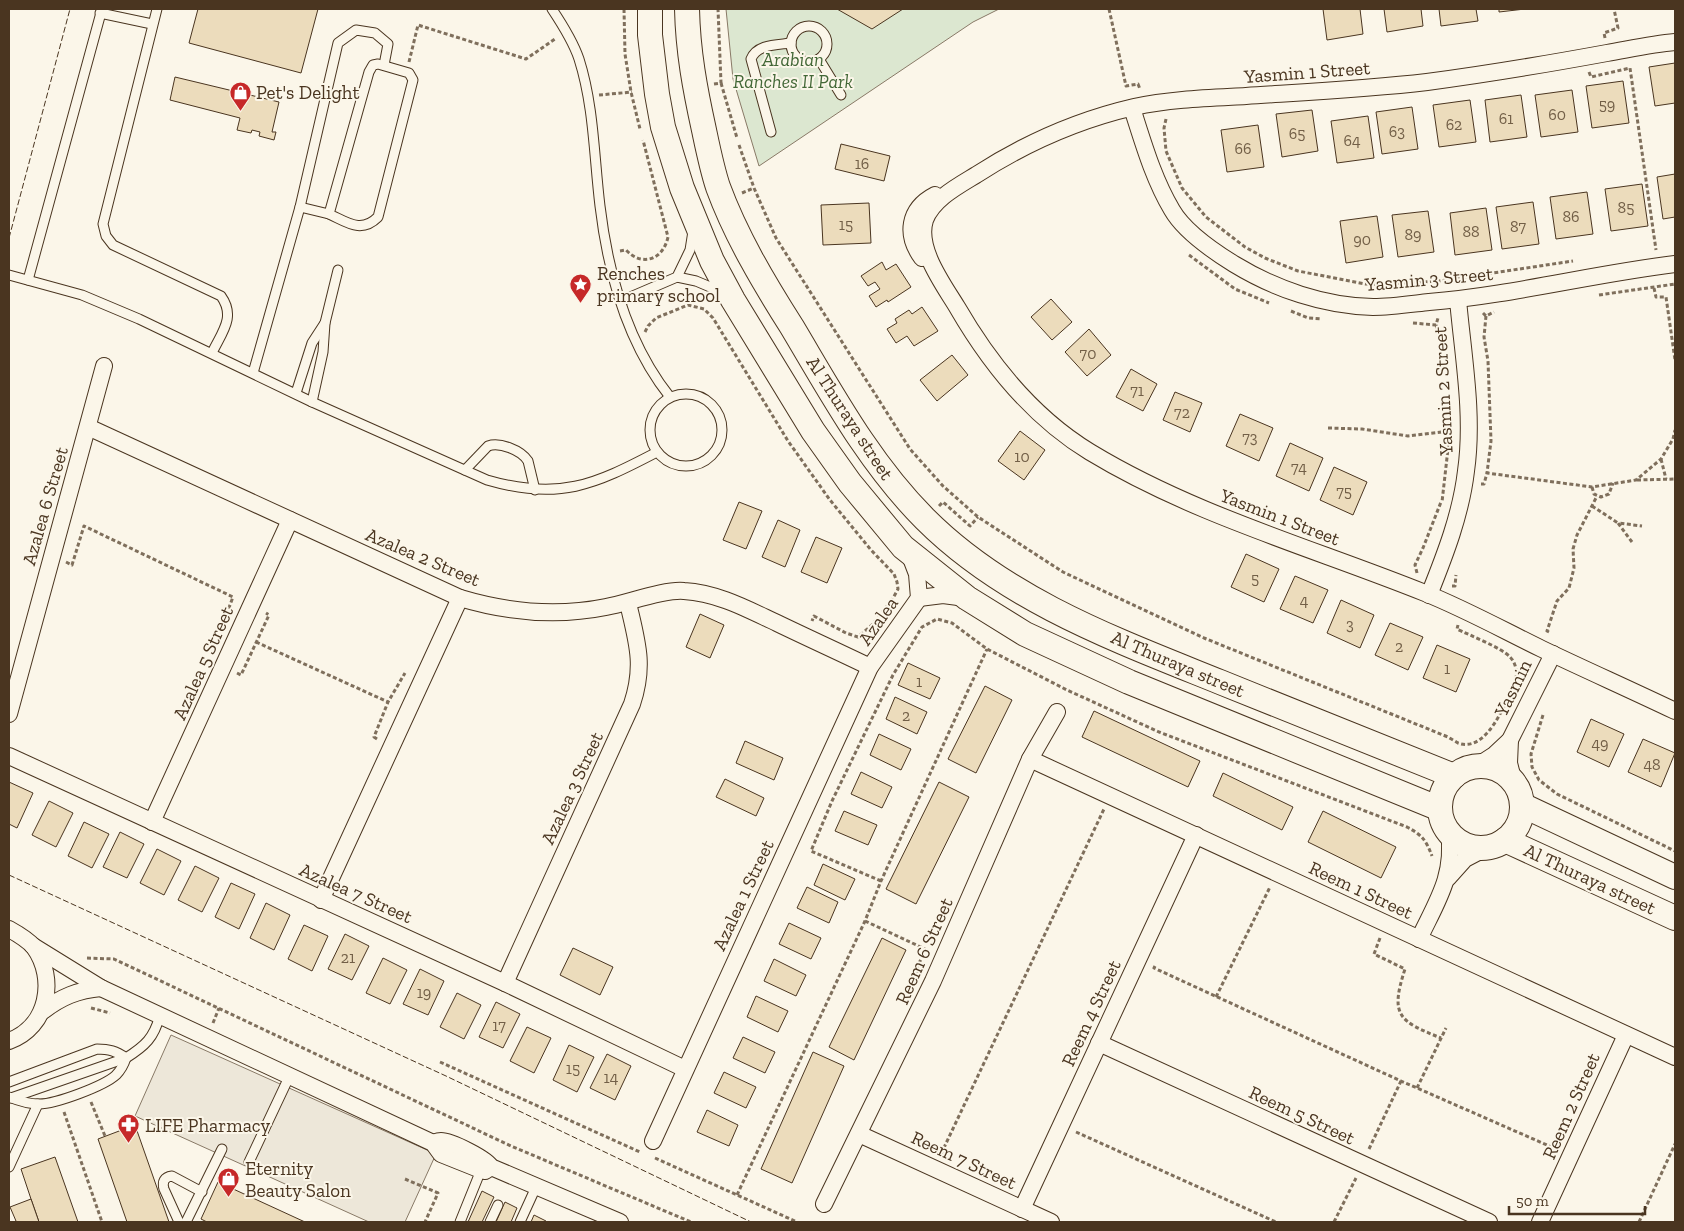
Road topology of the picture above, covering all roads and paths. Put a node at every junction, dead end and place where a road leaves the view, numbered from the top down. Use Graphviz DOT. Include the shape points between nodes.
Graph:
graph roads {
  1 [pos="157,9"];
  2 [pos="552,9"];
  3 [pos="624,9"];
  4 [pos="650,9"];
  5 [pos="687,9"];
  6 [pos="718,9"];
  7 [pos="1109,9"];
  8 [pos="1614,9"];
  9 [pos="101,11"];
  10 [pos="152,24"];
  11 [pos="566,32"];
  12 [pos="1675,42"];
  13 [pos="791,43"];
  14 [pos="1607,53"];
  15 [pos="1585,57"];
  16 [pos="819,59"];
  17 [pos="384,66"];
  18 [pos="406,72"];
  19 [pos="721,82"];
  20 [pos="694,88"];
  21 [pos="631,92"];
  22 [pos="657,94"];
  23 [pos="841,95"];
  24 [pos="588,96"];
  25 [pos="1144,106"];
  26 [pos="641,130"];
  27 [pos="770,132"];
  28 [pos="737,138"];
  29 [pos="643,139"];
  30 [pos="739,144"];
  31 [pos="754,188"];
  32 [pos="724,199"];
  33 [pos="300,207"];
  34 [pos="329,214"];
  35 [pos="693,218"];
  36 [pos="608,253"];
  37 [pos="1578,261"];
  38 [pos="1654,262"];
  39 [pos="1675,264"];
  40 [pos="338,270"];
  41 [pos="9,275"];
  42 [pos="678,277"];
  43 [pos="28,280"];
  44 [pos="1675,284"];
  45 [pos="1654,287"];
  46 [pos="621,300"];
  47 [pos="734,300"];
  48 [pos="1458,300"];
  49 [pos="1486,316"];
  50 [pos="325,323"];
  51 [pos="635,339"];
  52 [pos="212,353"];
  53 [pos="1675,360"];
  54 [pos="104,366"];
  55 [pos="253,373"];
  56 [pos="296,394"];
  57 [pos="670,397"];
  58 [pos="312,402"];
  59 [pos="88,427"];
  60 [pos="1328,428"];
  61 [pos="1675,430"];
  62 [pos="657,452"];
  63 [pos="1661,459"];
  64 [pos="465,470"];
  65 [pos="1487,473"];
  66 [pos="1666,479"];
  67 [pos="1675,479"];
  68 [pos="1636,480"];
  69 [pos="1464,482"];
  70 [pos="1613,483"];
  71 [pos="1592,486"];
  72 [pos="535,490"];
  73 [pos="1597,496"];
  74 [pos="1441,502"];
  75 [pos="1592,506"];
  76 [pos="1459,510"];
  77 [pos="290,520"];
  78 [pos="1618,523"];
  79 [pos="1642,526"];
  80 [pos="1632,542"];
  81 [pos="909,552"];
  82 [pos="51,556"];
  83 [pos="1425,593"];
  84 [pos="460,598"];
  85 [pos="919,598"];
  86 [pos="967,598"];
  87 [pos="628,603"];
  88 [pos="1463,610"];
  89 [pos="224,621"];
  90 [pos="1555,635"];
  91 [pos="804,636"];
  92 [pos="256,642"];
  93 [pos="987,649"];
  94 [pos="1553,654"];
  95 [pos="870,667"];
  96 [pos="388,702"];
  97 [pos="1546,708"];
  98 [pos="1675,711"];
  99 [pos="1056,712"];
  100 [pos="9,714"];
  101 [pos="1510,740"];
  102 [pos="9,756"];
  103 [pos="1030,759"];
  104 [pos="1477,766"];
  105 [pos="1454,776"];
  106 [pos="1518,794"];
  107 [pos="1110,796"];
  108 [pos="1440,810"];
  109 [pos="152,822"];
  110 [pos="1449,832"];
  111 [pos="1196,835"];
  112 [pos="1496,844"];
  113 [pos="1675,850"];
  114 [pos="1277,873"];
  115 [pos="1675,877"];
  116 [pos="1448,878"];
  117 [pos="881,882"];
  118 [pos="321,900"];
  119 [pos="1675,918"];
  120 [pos="865,921"];
  121 [pos="1386,923"];
  122 [pos="9,929"];
  123 [pos="1419,938"];
  124 [pos="32,946"];
  125 [pos="54,959"];
  126 [pos="1157,962"];
  127 [pos="933,981"];
  128 [pos="504,983"];
  129 [pos="101,988"];
  130 [pos="1216,997"];
  131 [pos="43,1011"];
  132 [pos="160,1015"];
  133 [pos="1446,1028"];
  134 [pos="1626,1034"];
  135 [pos="1441,1038"];
  136 [pos="9,1041"];
  137 [pos="1099,1043"];
  138 [pos="126,1058"];
  139 [pos="1675,1058"];
  140 [pos="440,1062"];
  141 [pos="685,1069"];
  142 [pos="290,1075"];
  143 [pos="9,1082"];
  144 [pos="1418,1088"];
  145 [pos="87,1090"];
  146 [pos="10,1097"];
  147 [pos="60,1100"];
  148 [pos="38,1104"];
  149 [pos="1061,1125"];
  150 [pos="859,1134"];
  151 [pos="105,1136"];
  152 [pos="653,1141"];
  153 [pos="1675,1144"];
  154 [pos="222,1149"];
  155 [pos="1570,1156"];
  156 [pos="249,1162"];
  157 [pos="9,1168"];
  158 [pos="486,1168"];
  159 [pos="934,1168"];
  160 [pos="405,1179"];
  161 [pos="536,1187"];
  162 [pos="202,1192"];
  163 [pos="737,1195"];
  164 [pos="824,1204"];
  165 [pos="498,1205"];
  166 [pos="1022,1209"];
  167 [pos="102,1222"];
  168 [pos="179,1222"];
  169 [pos="186,1222"];
  170 [pos="425,1222"];
  171 [pos="460,1222"];
  172 [pos="490,1222"];
  173 [pos="520,1222"];
  174 [pos="620,1222"];
  175 [pos="691,1222"];
  176 [pos="797,1222"];
  177 [pos="1052,1222"];
  178 [pos="1276,1222"];
  179 [pos="1489,1222"];
  180 [pos="1540,1222"];
  181 [pos="1639,1222"];
  1 -- 10 [label="lane"];
  2 -- 11 [label="lane"];
  3 -- 21 [label="path" via="625,54"];
  4 -- 22 [label="street, Al Thuraya street"];
  5 -- 20 [label="street, Al Thuraya street"];
  6 -- 19 [label="path"];
  7 -- 25 [label="path" via="1126,86 1138,84"];
  8 -- 14 [label="path" via="1618,28 1604,32"];
  9 -- 10 [label="lane"];
  9 -- 43 [label="lane"];
  10 -- 52 [label="lane" via="103,224 113,245 221,296 227,305 228,316"];
  11 -- 18 [label="path" via="526,59 418,25"];
  11 -- 24 [label="lane" via="578,57"];
  12 -- 14 [label="street, Yasmin 1 Street"];
  13 -- 16 [label="lane" via="800,59 812,62"];
  13 -- 16 [label="lane" via="792,36 802,27 821,30 827,42"];
  13 -- 27 [label="lane" via="758,49 751,59"];
  14 -- 15 [label="street, Yasmin 1 Street"];
  15 -- 25 [label="street, Yasmin 1 Street" via="1422,82"];
  15 -- 38 [label="path" via="1591,77 1630,68"];
  16 -- 23 [label="lane"];
  17 -- 18 [label="lane"];
  17 -- 33 [label="lane" via="388,44 376,32 356,30 338,43"];
  17 -- 34 [label="lane" via="378,64 370,68"];
  18 -- 34 [label="lane" via="413,80 378,217 363,227"];
  19 -- 20 [label="path"];
  19 -- 28 [label="path"];
  20 -- 32 [label="street, Al Thuraya street" via="718,187"];
  21 -- 22 [label="path"];
  21 -- 24 [label="path"];
  21 -- 26 [label="path"];
  22 -- 35 [label="street, Al Thuraya street" via="672,158"];
  24 -- 36 [label="lane"];
  25 -- 37 [label="path" via="1166,119 1166,151 1182,188 1206,218 1245,247 1298,271 1365,284 1389,284"];
  25 -- 48 [label="street, Yasmin 3 Street" via="1155,176 1172,211 1198,238 1224,258 1257,278 1324,300 1373,307"];
  25 -- 83 [label="street, Yasmin 1 Street" via="1057,132 1022,148 958,187 928,199 912,220 914,246 937,274 968,327 1000,370 1038,414 1086,450 1188,503"];
  29 -- 36 [label="path" via="668,238 666,248 646,260 634,258 626,250"];
  30 -- 31 [label="path"];
  31 -- 32 [label="path"];
  31 -- 88 [label="path" via="776,238 910,449 943,486 978,517 1063,572 1204,638 1460,743 1471,743 1487,734 1494,725 1517,672 1507,654 1456,629"];
  32 -- 105 [label="street, Al Thuraya street" via="745,246 777,303 874,460 908,502 946,539 989,572 1034,600 1082,623 1143,651"];
  33 -- 34 [label="lane"];
  33 -- 55 [label="lane"];
  35 -- 42 [label="lane" via="690,250"];
  35 -- 47 [label="street, Al Thuraya street"];
  36 -- 46 [label="lane"];
  38 -- 39 [label="street, Yasmin 3 Street"];
  38 -- 45 [label="path"];
  38 -- 48 [label="street, Yasmin 3 Street"];
  40 -- 50 [label="lane"];
  41 -- 43 [label="lane"];
  42 -- 46 [label="lane"];
  42 -- 47 [label="lane, Al Thuraya street" via="709,286"];
  43 -- 52 [label="lane" via="82,295"];
  44 -- 45 [label="path"];
  45 -- 53 [label="path" via="1656,297 1666,296"];
  46 -- 51 [label="lane"];
  47 -- 81 [label="street, Al Thuraya street" via="813,431 850,483"];
  48 -- 69 [label="street, Yasmin 2 Street" via="1469,434"];
  49 -- 65 [label="path" via="1484,337 1491,441"];
  50 -- 56 [label="lane" via="312,344"];
  50 -- 58 [label="lane" via="323,352"];
  51 -- 57 [label="lane" via="650,370"];
  51 -- 91 [label="path" via="643,336 656,318 688,306 704,309 713,318 830,500 894,574 898,589 892,600 858,637 814,616"];
  52 -- 55 [label="lane"];
  54 -- 59 [label="street, Azalea 6 Street"];
  55 -- 56 [label="lane"];
  56 -- 58 [label="lane"];
  57 -- 62 [label="lane" via="658,407 651,421 650,437"];
  57 -- 62 [label="lane" via="684,393 699,396 712,404 720,416 723,431 720,446 710,458 697,465 682,466 668,462"];
  58 -- 64 [label="lane"];
  59 -- 77 [label="street, Azalea 2 Street"];
  59 -- 82 [label="street, Azalea 6 Street"];
  60 -- 74 [label="path" via="1408,436 1450,431"];
  61 -- 63 [label="path"];
  62 -- 72 [label="lane" via="596,482 566,489"];
  63 -- 66 [label="path"];
  63 -- 68 [label="path"];
  64 -- 72 [label="lane" via="511,487"];
  64 -- 72 [label="lane" via="488,446 502,446 526,457"];
  65 -- 69 [label="path" via="1484,484"];
  65 -- 71 [label="path"];
  66 -- 67 [label="path"];
  66 -- 68 [label="path"];
  68 -- 70 [label="path"];
  69 -- 76 [label="street, Yasmin 2 Street"];
  70 -- 71 [label="path"];
  70 -- 73 [label="path" via="1609,494"];
  71 -- 73 [label="path"];
  73 -- 75 [label="path"];
  74 -- 76 [label="path"];
  74 -- 83 [label="path" via="1415,565"];
  75 -- 78 [label="path"];
  75 -- 90 [label="path" via="1577,535 1569,588 1557,602 1547,631"];
  76 -- 83 [label="street, Yasmin 2 Street"];
  77 -- 84 [label="street, Azalea 2 Street"];
  77 -- 109 [label="street, Azalea 5 Street"];
  78 -- 79 [label="path"];
  78 -- 80 [label="path"];
  81 -- 85 [label="street, Azalea" via="917,574"];
  81 -- 86 [label="street, Al Thuraya street"];
  82 -- 89 [label="path" via="72,565 84,526 233,597"];
  82 -- 100 [label="street, Azalea 6 Street"];
  83 -- 88 [label="street, Yasmin 1 Street"];
  84 -- 87 [label="street, Azalea 2 Street" via="489,606 547,613 576,612"];
  84 -- 118 [label="street"];
  85 -- 86 [label="street, Azalea" via="943,595"];
  85 -- 95 [label="street, Azalea"];
  86 -- 108 [label="street, Al Thuraya street" via="1025,634 1129,682"];
  87 -- 91 [label="street, Azalea 2 Street" via="682,590 708,594"];
  87 -- 128 [label="street, Azalea 3 Street" via="640,670 632,704"];
  88 -- 94 [label="street, Yasmin 1 Street"];
  91 -- 95 [label="street, Azalea 2 Street"];
  92 -- 96 [label="path"];
  93 -- 116 [label="path" via="1160,732 1406,827 1427,842 1432,858 1431,870"];
  93 -- 117 [label="path"];
  93 -- 117 [label="path" via="952,623 937,619 922,627 893,675 832,801 811,851"];
  94 -- 98 [label="street, Yasmin 1 Street"];
  94 -- 101 [label="street, Yasmin"];
  95 -- 141 [label="street, Azalea 1 Street"];
  97 -- 113 [label="path" via="1531,754 1532,767 1539,780 1557,794"];
  99 -- 103 [label="street, Reem 6 Street"];
  101 -- 104 [label="street, Yasmin"];
  101 -- 106 [label="street, Yasmin" via="1509,763"];
  102 -- 109 [label="street, Azalea 7 Street"];
  103 -- 107 [label="street, Reem 1 Street"];
  103 -- 127 [label="street, Reem 6 Street"];
  104 -- 105 [label="street"];
  104 -- 106 [label="street" via="1487,766 1507,775"];
  105 -- 108 [label="street" via="1441,797"];
  106 -- 112 [label="street" via="1520,818 1515,830"];
  106 -- 115 [label="street, Al Thuraya street"];
  107 -- 111 [label="street, Reem 1 Street"];
  107 -- 159 [label="path"];
  108 -- 110 [label="street"];
  109 -- 118 [label="street, Azalea 7 Street"];
  110 -- 112 [label="street" via="1472,847"];
  110 -- 116 [label="street"];
  111 -- 114 [label="street, Reem 1 Street"];
  111 -- 137 [label="street, Reem 4 Street"];
  112 -- 116 [label="street" via="1465,859"];
  112 -- 119 [label="street, Al Thuraya street"];
  114 -- 121 [label="street, Reem 1 Street"];
  114 -- 130 [label="path"];
  116 -- 123 [label="street"];
  117 -- 120 [label="path"];
  118 -- 128 [label="street, Azalea 7 Street"];
  120 -- 127 [label="path" via="925,949 916,971"];
  120 -- 163 [label="path"];
  121 -- 123 [label="street, Reem 1 Street"];
  121 -- 135 [label="path" via="1374,954 1404,969 1397,996 1399,1010 1415,1028"];
  122 -- 124 [label="street"];
  123 -- 134 [label="street, Reem 1 Street"];
  124 -- 125 [label="street"];
  124 -- 131 [label="street" via="47,977"];
  125 -- 129 [label="street"];
  125 -- 175 [label="path" via="114,959 510,1146"];
  126 -- 130 [label="path" via="1154,968"];
  127 -- 150 [label="street, Reem 6 Street"];
  128 -- 141 [label="street, Azalea 7 Street"];
  129 -- 131 [label="street" via="70,994"];
  129 -- 132 [label="street"];
  130 -- 144 [label="path"];
  131 -- 136 [label="street" via="33,1025"];
  132 -- 138 [label="lane" via="154,1034"];
  132 -- 142 [label="street"];
  133 -- 135 [label="path"];
  134 -- 139 [label="street, Reem 1 Street"];
  134 -- 155 [label="street, Reem 2 Street"];
  135 -- 144 [label="path"];
  137 -- 149 [label="street, Reem 4 Street"];
  137 -- 179 [label="street, Reem 5 Street"];
  138 -- 143 [label="lane" via="112,1050 97,1049"];
  138 -- 145 [label="lane" via="110,1080"];
  138 -- 146 [label="lane"];
  140 -- 163 [label="path"];
  141 -- 152 [label="street, Azalea 1 Street"];
  142 -- 156 [label="lane"];
  142 -- 158 [label="street" via="433,1143 447,1142 485,1160"];
  144 -- 155 [label="path"];
  145 -- 147 [label="lane"];
  145 -- 151 [label="path"];
  146 -- 148 [label="lane"];
  147 -- 148 [label="lane"];
  147 -- 167 [label="path"];
  148 -- 157 [label="lane"];
  149 -- 166 [label="street, Reem 4 Street"];
  149 -- 178 [label="path"];
  150 -- 159 [label="street, Reem 7 Street"];
  150 -- 164 [label="street, Reem 6 Street"];
  153 -- 181 [label="path"];
  154 -- 162 [label="lane"];
  155 -- 180 [label="street, Reem 2 Street"];
  158 -- 161 [label="street"];
  158 -- 171 [label="lane"];
  159 -- 166 [label="street, Reem 7 Street"];
  160 -- 170 [label="path" via="438,1193"];
  161 -- 173 [label="lane"];
  161 -- 174 [label="street"];
  162 -- 168 [label="lane" via="172,1176 164,1180 164,1189"];
  162 -- 169 [label="lane"];
  163 -- 176 [label="path"];
  165 -- 172 [label="lane"];
  166 -- 177 [label="street, Reem 7 Street"];
}
